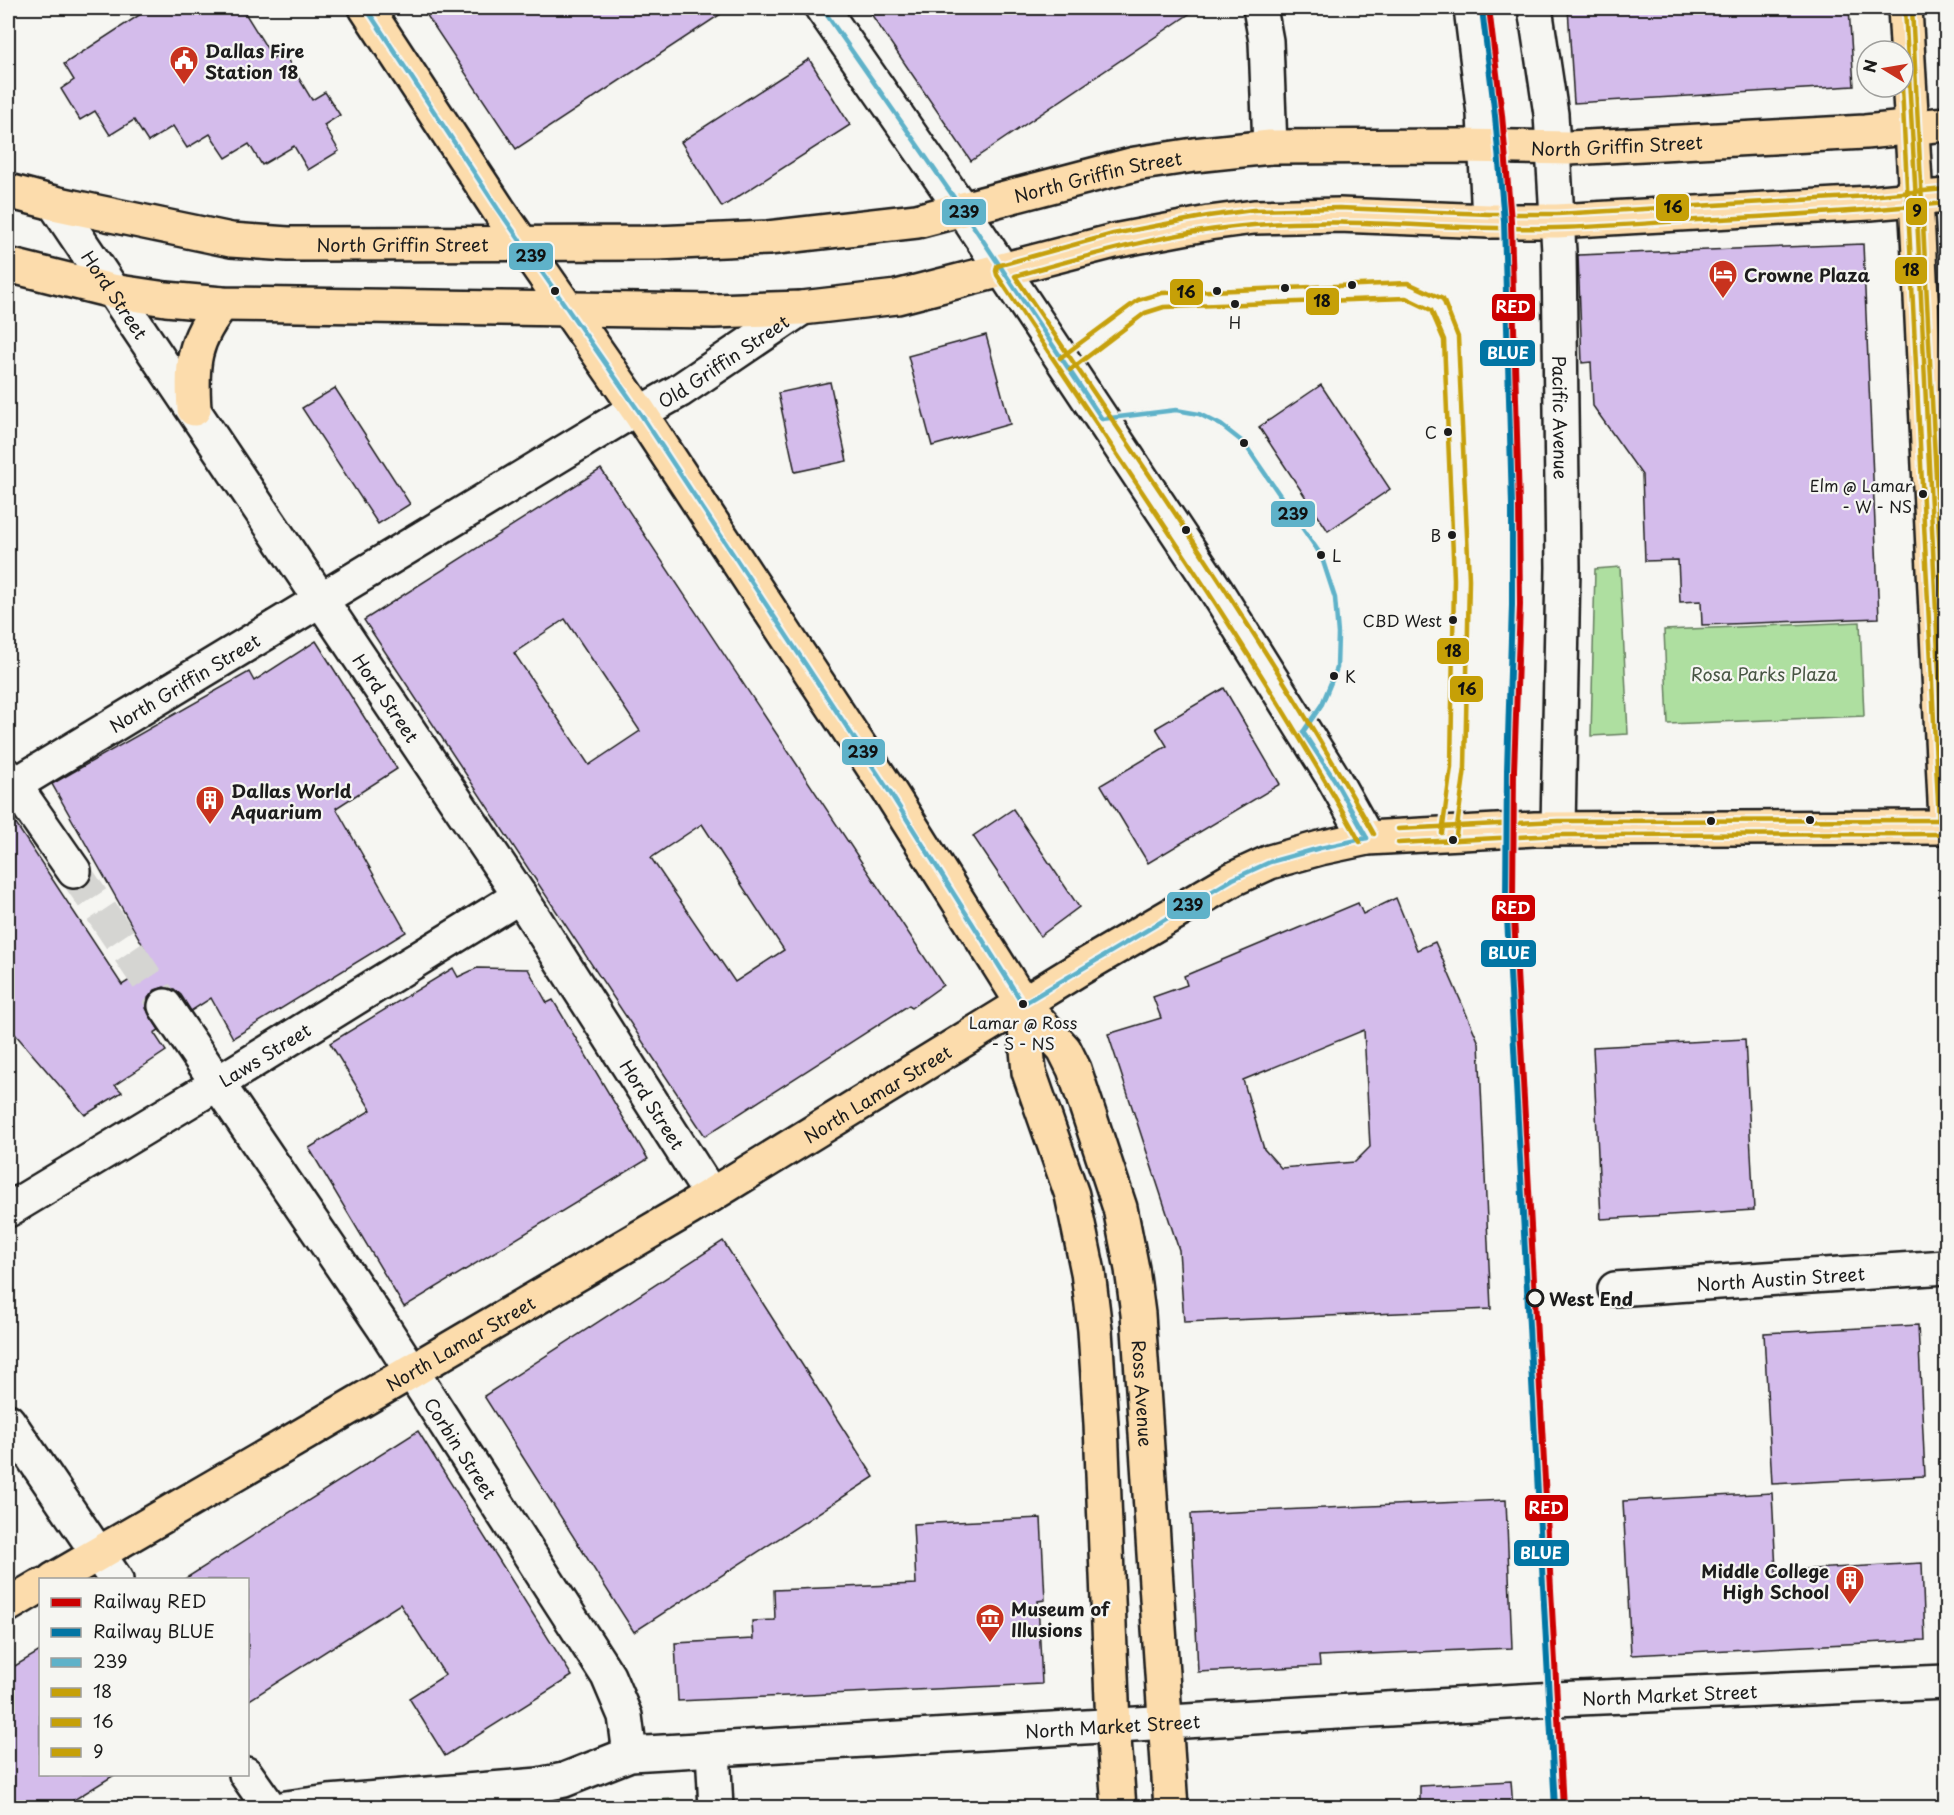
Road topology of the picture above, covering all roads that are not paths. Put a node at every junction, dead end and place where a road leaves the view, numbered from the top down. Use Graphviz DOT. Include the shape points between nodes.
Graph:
graph roads {
  1 [pos="366,8"];
  2 [pos="822,8"];
  3 [pos="1260,8"];
  4 [pos="1471,8"];
  5 [pos="1535,8"];
  6 [pos="1905,8"];
  7 [pos="1947,124"];
  8 [pos="1911,128"];
  9 [pos="1270,147"];
  10 [pos="1487,147"];
  11 [pos="1554,148"];
  12 [pos="8,191"];
  13 [pos="1931,198"];
  14 [pos="54,203"];
  15 [pos="962,210"];
  16 [pos="1490,221"];
  17 [pos="1557,221"];
  18 [pos="524,244"];
  19 [pos="8,265"];
  20 [pos="1003,271"];
  21 [pos="112,291"];
  22 [pos="222,304"];
  23 [pos="566,308"];
  24 [pos="802,308"];
  25 [pos="194,409"];
  26 [pos="638,411"];
  27 [pos="322,599"];
  28 [pos="10,783"];
  29 [pos="1947,821"];
  30 [pos="1947,827"];
  31 [pos="1558,828"];
  32 [pos="1367,838"];
  33 [pos="74,871"];
  34 [pos="520,896"];
  35 [pos="1023,1004"];
  36 [pos="165,1006"];
  37 [pos="217,1084"];
  38 [pos="711,1195"];
  39 [pos="8,1210"];
  40 [pos="1947,1267"];
  41 [pos="1615,1289"];
  42 [pos="412,1370"];
  43 [pos="8,1421"];
  44 [pos="1145,1422"];
  45 [pos="1101,1424"];
  46 [pos="107,1567"];
  47 [pos="61,1578"];
  48 [pos="39,1587"];
  49 [pos="8,1605"];
  50 [pos="1947,1682"];
  51 [pos="1166,1723"];
  52 [pos="1113,1725"];
  53 [pos="713,1750"];
  54 [pos="630,1754"];
  55 [pos="247,1776"];
  56 [pos="270,1808"];
  57 [pos="286,1808"];
  58 [pos="716,1808"];
  59 [pos="1119,1808"];
  60 [pos="1171,1808"];
  1 -- 18 [label="main road, Ross Avenue"];
  2 -- 15 [label="street"];
  3 -- 9 [label="street" via="1266,41"];
  4 -- 10 [label="street"];
  5 -- 11 [label="street, Pacific Avenue"];
  6 -- 8 [label="main road"];
  7 -- 8 [label="main road, North Griffin Street"];
  8 -- 11 [label="main road, North Griffin Street"];
  8 -- 13 [label="main road"];
  9 -- 10 [label="main road, North Griffin Street"];
  9 -- 15 [label="main road, North Griffin Street" via="1135,164"];
  10 -- 11 [label="main road, North Griffin Street"];
  10 -- 16 [label="street"];
  11 -- 17 [label="street, Pacific Avenue"];
  12 -- 14 [label="main road, North Griffin Street"];
  13 -- 17 [label="main road"];
  13 -- 29 [label="main road"];
  14 -- 18 [label="main road, North Griffin Street" via="231,240 288,244"];
  14 -- 21 [label="street, Hord Street"];
  15 -- 18 [label="main road, North Griffin Street" via="917,221 768,238"];
  15 -- 20 [label="street"];
  16 -- 17 [label="main road"];
  16 -- 20 [label="main road" via="1339,215 1254,217 1114,241"];
  17 -- 31 [label="street, Pacific Avenue" via="1563,567"];
  18 -- 23 [label="main road, Ross Avenue"];
  19 -- 21 [label="main road"];
  20 -- 24 [label="main road" via="897,297"];
  20 -- 32 [label="street" via="1217,592"];
  21 -- 22 [label="main road"];
  21 -- 25 [label="street, Hord Street"];
  22 -- 23 [label="main road"];
  22 -- 25 [label="main road" via="207,322 197,346 192,372"];
  23 -- 24 [label="main road"];
  23 -- 26 [label="main road, Ross Avenue"];
  24 -- 26 [label="street, Old Griffin Street" via="679,391"];
  25 -- 27 [label="street, Hord Street"];
  26 -- 27 [label="street, North Griffin Street"];
  26 -- 35 [label="main road, Ross Avenue" via="891,794"];
  27 -- 28 [label="street, North Griffin Street"];
  27 -- 34 [label="street, Hord Street"];
  28 -- 33 [label="street"];
  30 -- 31 [label="main road, North Lamar Street"];
  31 -- 32 [label="main road, North Lamar Street"];
  32 -- 35 [label="main road, North Lamar Street" via="1270,862 1233,879"];
  34 -- 37 [label="street, Laws Street"];
  34 -- 38 [label="street, Hord Street"];
  35 -- 38 [label="main road, North Lamar Street"];
  35 -- 44 [label="main road, Ross Avenue" via="1064,1049 1074,1069 1120,1208 1138,1314"];
  35 -- 45 [label="main road, Ross Avenue" via="1029,1072 1072,1195 1088,1272"];
  36 -- 37 [label="street, Corbin Street"];
  37 -- 39 [label="street, Laws Street"];
  37 -- 42 [label="street, Corbin Street"];
  38 -- 42 [label="main road, North Lamar Street"];
  40 -- 41 [label="street, North Austin Street"];
  42 -- 46 [label="main road, North Lamar Street"];
  42 -- 54 [label="street, Corbin Street" via="608,1676 625,1716"];
  43 -- 46 [label="street"];
  44 -- 45 [label="main road"];
  44 -- 51 [label="main road, Ross Avenue"];
  45 -- 52 [label="main road, Ross Avenue"];
  46 -- 47 [label="main road, North Lamar Street"];
  48 -- 49 [label="main road"];
  50 -- 51 [label="street, North Market Street"];
  51 -- 52 [label="street, North Market Street"];
  51 -- 60 [label="main road, Ross Avenue"];
  52 -- 53 [label="street, North Market Street"];
  52 -- 59 [label="main road, Ross Avenue"];
  53 -- 54 [label="street, North Market Street"];
  53 -- 58 [label="street"];
  54 -- 57 [label="street, North Market Street" via="564,1780 539,1785"];
  55 -- 56 [label="street"];
}
